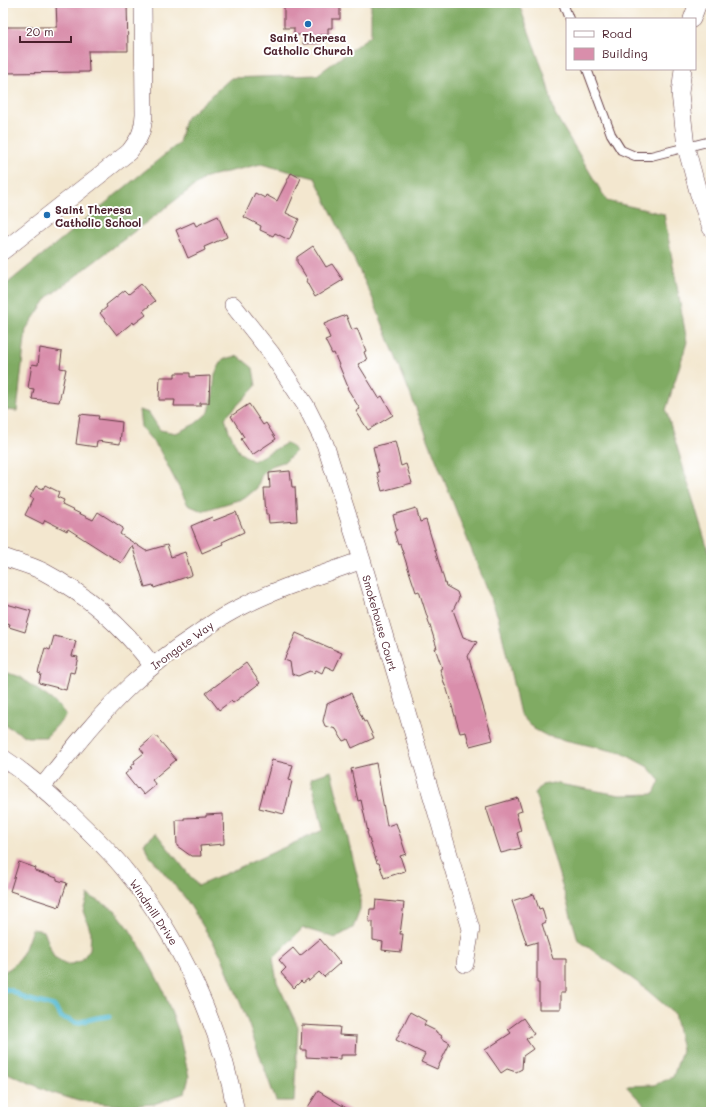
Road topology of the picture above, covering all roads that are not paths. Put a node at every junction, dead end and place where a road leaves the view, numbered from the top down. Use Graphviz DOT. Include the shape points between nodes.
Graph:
graph roads {
  1 [pos="143,3"];
  2 [pos="563,3"];
  3 [pos="698,3"];
  4 [pos="569,18"];
  5 [pos="692,18"];
  6 [pos="587,70"];
  7 [pos="683,70"];
  8 [pos="711,141"];
  9 [pos="686,147"];
  10 [pos="711,228"];
  11 [pos="3,251"];
  12 [pos="233,305"];
  13 [pos="3,558"];
  14 [pos="362,560"];
  15 [pos="153,666"];
  16 [pos="3,758"];
  17 [pos="42,787"];
  18 [pos="465,964"];
  19 [pos="236,1112"];
  1 -- 11 [label="street" via="144,114 143,129 138,141 129,152"];
  2 -- 4 [label="lane"];
  3 -- 5 [label="street"];
  6 -- 9 [label="lane" via="610,134 621,150 636,156 652,156"];
  7 -- 9 [label="street" via="680,94"];
  8 -- 9 [label="lane"];
  9 -- 10 [label="street" via="699,196"];
  12 -- 14 [label="street, Smokehouse Court" via="271,353 306,406 325,444"];
  13 -- 15 [label="street" via="43,572 79,593 102,610"];
  14 -- 15 [label="street, Irongate Way" via="283,588 241,607 220,618"];
  14 -- 18 [label="street, Smokehouse Court" via="471,929"];
  15 -- 17 [label="street, Irongate Way" via="100,718"];
  16 -- 17 [label="street, Windmill Drive"];
  17 -- 19 [label="street, Windmill Drive" via="124,868 152,905 178,948 217,1039"];
}
